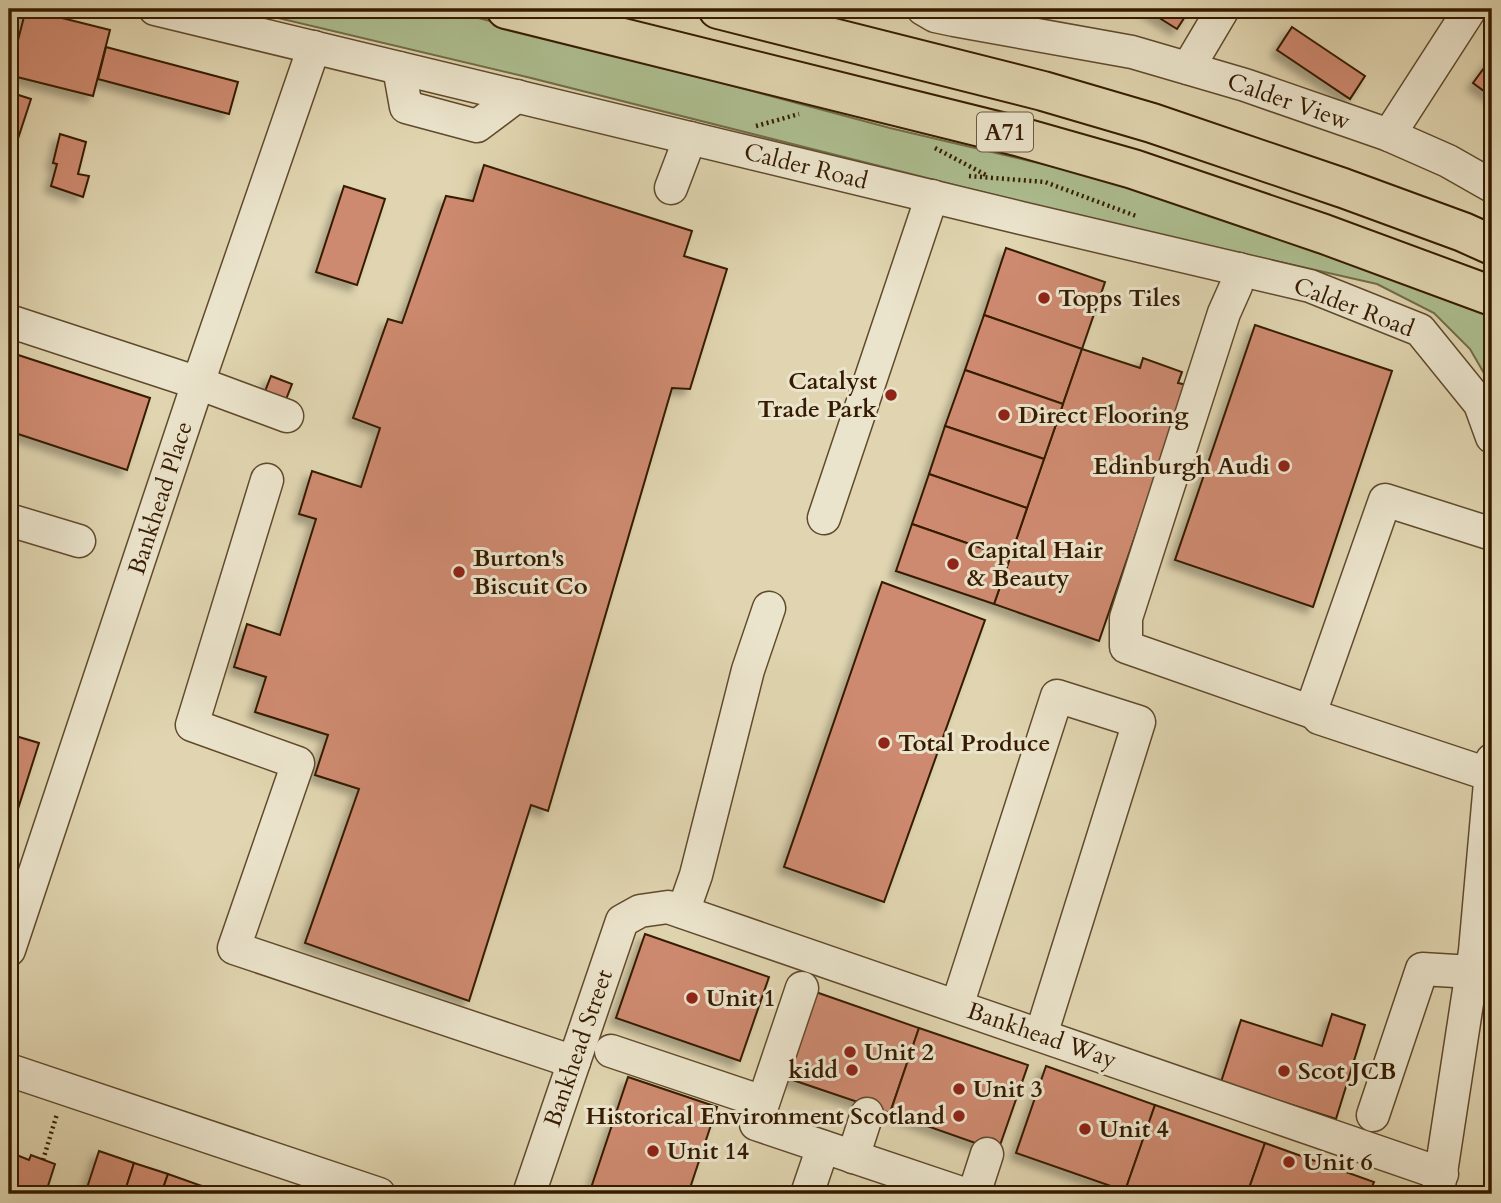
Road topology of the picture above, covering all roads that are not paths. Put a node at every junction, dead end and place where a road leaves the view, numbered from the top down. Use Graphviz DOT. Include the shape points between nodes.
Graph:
graph roads {
  1 [pos="155,9"];
  2 [pos="506,9"];
  3 [pos="718,9"];
  4 [pos="923,9"];
  5 [pos="1223,9"];
  6 [pos="1469,11"];
  7 [pos="314,47"];
  8 [pos="1188,68"];
  9 [pos="1389,135"];
  10 [pos="690,138"];
  11 [pos="1492,186"];
  12 [pos="671,188"];
  13 [pos="932,196"];
  14 [pos="1492,245"];
  15 [pos="1240,269"];
  16 [pos="1492,296"];
  17 [pos="9,321"];
  18 [pos="198,383"];
  19 [pos="287,416"];
  20 [pos="1492,437"];
  21 [pos="267,480"];
  22 [pos="824,518"];
  23 [pos="9,520"];
  24 [pos="1492,534"];
  25 [pos="79,541"];
  26 [pos="769,608"];
  27 [pos="1315,713"];
  28 [pos="1492,767"];
  29 [pos="640,911"];
  30 [pos="683,912"];
  31 [pos="1484,940"];
  32 [pos="9,950"];
  33 [pos="1478,982"];
  34 [pos="802,988"];
  35 [pos="957,1006"];
  36 [pos="1041,1035"];
  37 [pos="611,1051"];
  38 [pos="574,1062"];
  39 [pos="9,1070"];
  40 [pos="763,1102"];
  41 [pos="867,1114"];
  42 [pos="1374,1115"];
  43 [pos="838,1152"];
  44 [pos="987,1154"];
  45 [pos="1440,1184"];
  46 [pos="379,1194"];
  47 [pos="529,1194"];
  48 [pos="807,1194"];
  49 [pos="964,1194"];
  50 [pos="974,1194"];
  1 -- 7 [label="street, Calder Road"];
  2 -- 16 [label="main road, A71" via="1030,139 1133,169"];
  3 -- 14 [label="main road, A71" via="1152,123"];
  4 -- 8 [label="street, Calder View" via="954,20 1132,51"];
  5 -- 8 [label="street"];
  6 -- 9 [label="street"];
  7 -- 10 [label="street, Calder Road"];
  7 -- 18 [label="street, Bankhead Place"];
  8 -- 9 [label="street, Calder View"];
  9 -- 11 [label="street, Calder View"];
  10 -- 12 [label="street"];
  10 -- 13 [label="street, Calder Road"];
  13 -- 15 [label="street, Calder Road"];
  13 -- 22 [label="street"];
  15 -- 20 [label="street, Calder Road" via="1310,286 1420,330 1480,404"];
  15 -- 27 [label="street" via="1126,618 1126,647"];
  17 -- 18 [label="street"];
  18 -- 19 [label="street"];
  18 -- 32 [label="street, Bankhead Place"];
  21 -- 38 [label="street" via="192,724 298,764 234,948"];
  23 -- 25 [label="street"];
  24 -- 27 [label="street" via="1385,500 1312,708"];
  26 -- 30 [label="street"];
  27 -- 28 [label="street" via="1318,718"];
  28 -- 31 [label="street"];
  29 -- 30 [label="street, Bankhead Way" via="668,907"];
  29 -- 38 [label="street, Bankhead Street" via="622,921"];
  30 -- 35 [label="street, Bankhead Way"];
  31 -- 33 [label="street"];
  33 -- 42 [label="street" via="1422,969"];
  33 -- 45 [label="street"];
  34 -- 40 [label="street"];
  35 -- 36 [label="street, Bankhead Way"];
  35 -- 36 [label="street" via="1057,696 1139,722"];
  36 -- 45 [label="street, Bankhead Way"];
  37 -- 40 [label="street"];
  38 -- 47 [label="street, Bankhead Street"];
  39 -- 46 [label="street"];
  40 -- 43 [label="street" via="756,1124"];
  41 -- 43 [label="street"];
  43 -- 48 [label="street"];
  43 -- 49 [label="street"];
  44 -- 50 [label="street"];
}
